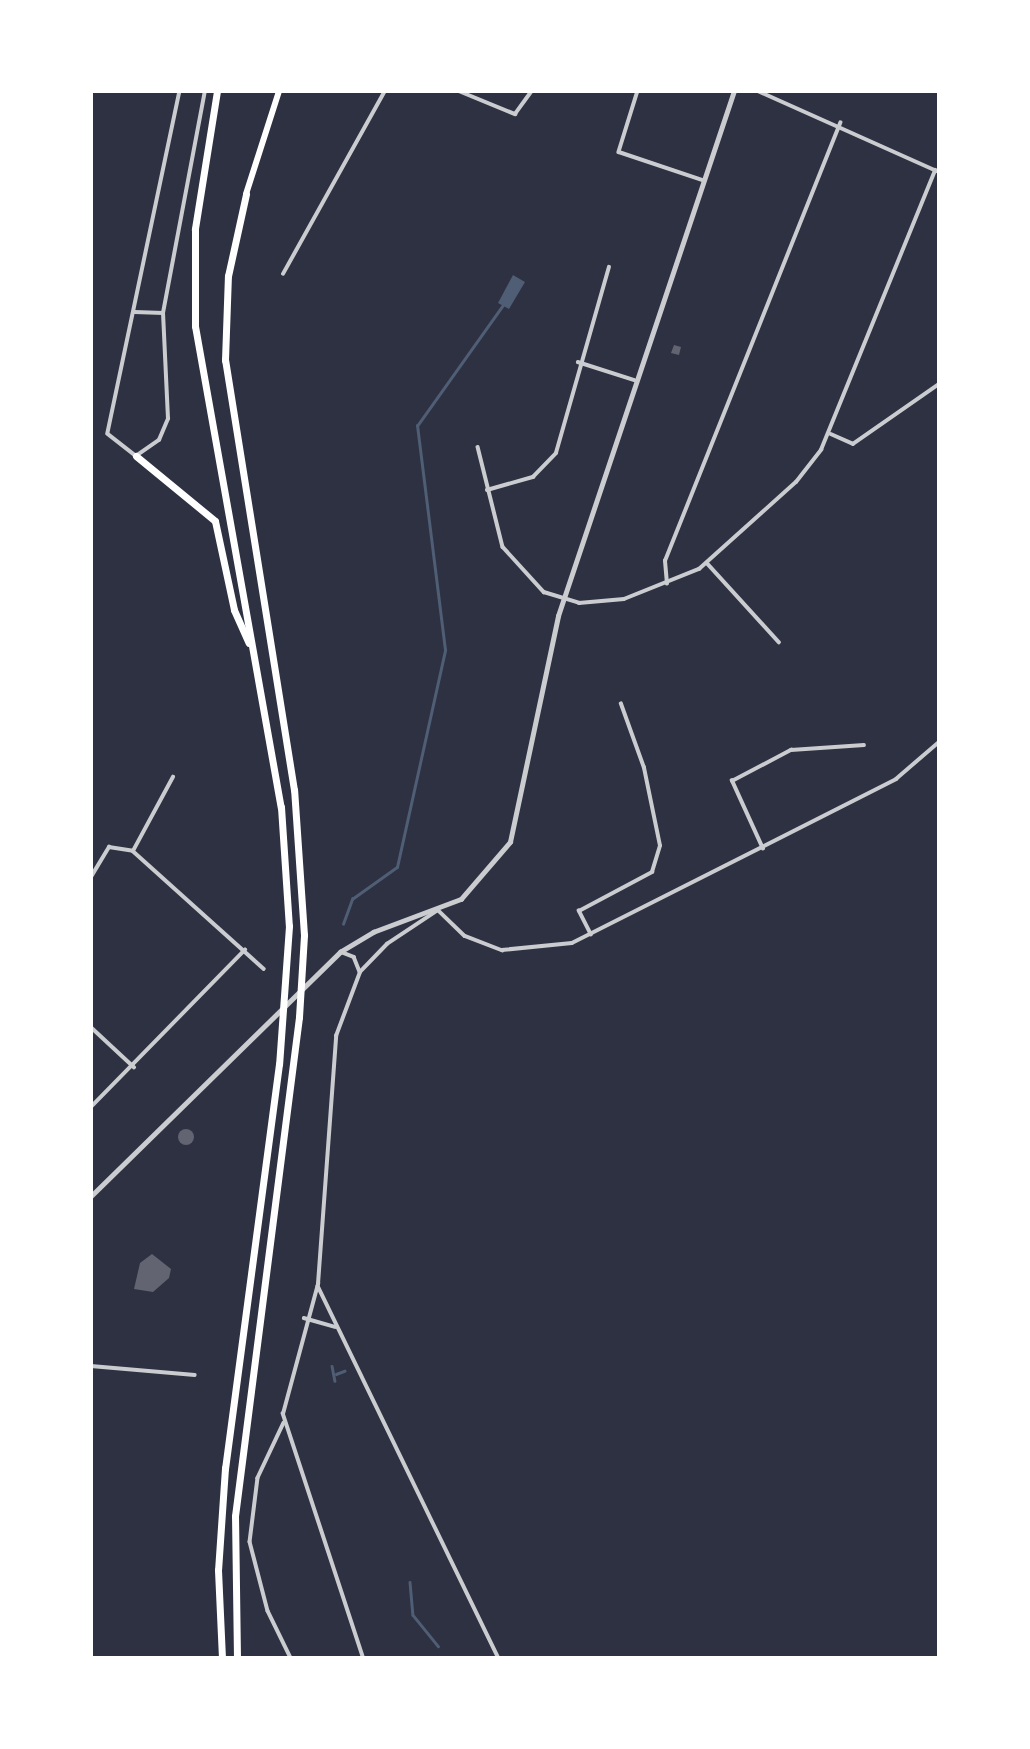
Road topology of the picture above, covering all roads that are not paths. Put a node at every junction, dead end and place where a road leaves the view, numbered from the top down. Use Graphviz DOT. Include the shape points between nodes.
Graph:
graph roads {
  1 [pos="180,91"];
  2 [pos="205,91"];
  3 [pos="217,91"];
  4 [pos="279,91"];
  5 [pos="385,91"];
  6 [pos="459,91"];
  7 [pos="532,91"];
  8 [pos="638,91"];
  9 [pos="734,91"];
  10 [pos="758,91"];
  11 [pos="841,123"];
  12 [pos="937,171"];
  13 [pos="702,180"];
  14 [pos="246,194"];
  15 [pos="609,267"];
  16 [pos="283,274"];
  17 [pos="135,312"];
  18 [pos="163,313"];
  19 [pos="578,362"];
  20 [pos="634,380"];
  21 [pos="939,383"];
  22 [pos="831,434"];
  23 [pos="478,447"];
  24 [pos="136,456"];
  25 [pos="487,490"];
  26 [pos="707,563"];
  27 [pos="667,584"];
  28 [pos="563,598"];
  29 [pos="779,642"];
  30 [pos="255,656"];
  31 [pos="621,704"];
  32 [pos="939,742"];
  33 [pos="864,745"];
  34 [pos="173,777"];
  35 [pos="763,849"];
  36 [pos="133,851"];
  37 [pos="91,877"];
  38 [pos="438,910"];
  39 [pos="591,935"];
  40 [pos="245,950"];
  41 [pos="340,952"];
  42 [pos="264,969"];
  43 [pos="360,972"];
  44 [pos="91,1027"];
  45 [pos="134,1068"];
  46 [pos="91,1107"];
  47 [pos="91,1196"];
  48 [pos="318,1284"];
  49 [pos="304,1318"];
  50 [pos="335,1327"];
  51 [pos="91,1366"];
  52 [pos="195,1375"];
  53 [pos="284,1423"];
  54 [pos="222,1658"];
  55 [pos="237,1658"];
  56 [pos="291,1658"];
  57 [pos="363,1658"];
  58 [pos="499,1658"];
  1 -- 17 [label="street"];
  2 -- 18 [label="street"];
  3 -- 30 [label="highway" via="195,229 195,326"];
  4 -- 14 [label="main road"];
  5 -- 16 [label="street"];
  6 -- 7 [label="street" via="515,114"];
  8 -- 13 [label="street" via="619,152"];
  9 -- 13 [label="street"];
  10 -- 11 [label="street"];
  11 -- 12 [label="street"];
  11 -- 27 [label="street" via="665,561"];
  12 -- 22 [label="street"];
  13 -- 20 [label="street"];
  14 -- 55 [label="highway" via="225,293 226,380 294,790 304,935 298,1031 235,1516"];
  15 -- 19 [label="street"];
  17 -- 18 [label="street"];
  17 -- 24 [label="street" via="108,435"];
  18 -- 24 [label="street" via="168,419 159,440"];
  19 -- 20 [label="street"];
  19 -- 25 [label="street" via="551,460 523,482"];
  20 -- 28 [label="street"];
  21 -- 22 [label="street" via="853,444"];
  22 -- 26 [label="street" via="803,475"];
  23 -- 25 [label="street"];
  24 -- 30 [label="highway" via="215,521 234,610"];
  25 -- 28 [label="street" via="509,557 541,589"];
  26 -- 27 [label="street"];
  26 -- 29 [label="street"];
  27 -- 28 [label="street" via="604,603"];
  28 -- 38 [label="street" via="510,842 475,887"];
  30 -- 54 [label="highway" via="284,835 288,970 225,1468 218,1570"];
  31 -- 39 [label="street" via="644,768 660,846 652,872 579,911"];
  32 -- 35 [label="street" via="905,773"];
  33 -- 35 [label="street" via="792,750 732,781"];
  34 -- 36 [label="street"];
  35 -- 39 [label="street"];
  36 -- 37 [label="street" via="109,846"];
  36 -- 40 [label="street"];
  38 -- 39 [label="street" via="465,936 502,950 547,950"];
  38 -- 41 [label="street" via="373,932"];
  38 -- 43 [label="street" via="387,944"];
  40 -- 42 [label="street"];
  40 -- 45 [label="street"];
  41 -- 43 [label="street" via="354,957"];
  41 -- 47 [label="street"];
  43 -- 48 [label="street" via="343,1006 332,1058"];
  44 -- 45 [label="street"];
  45 -- 46 [label="street"];
  48 -- 49 [label="street"];
  48 -- 50 [label="street"];
  49 -- 50 [label="street"];
  49 -- 53 [label="street"];
  50 -- 58 [label="street"];
  51 -- 52 [label="street"];
  53 -- 56 [label="street" via="258,1478 250,1542 268,1611"];
  53 -- 57 [label="street"];
}
